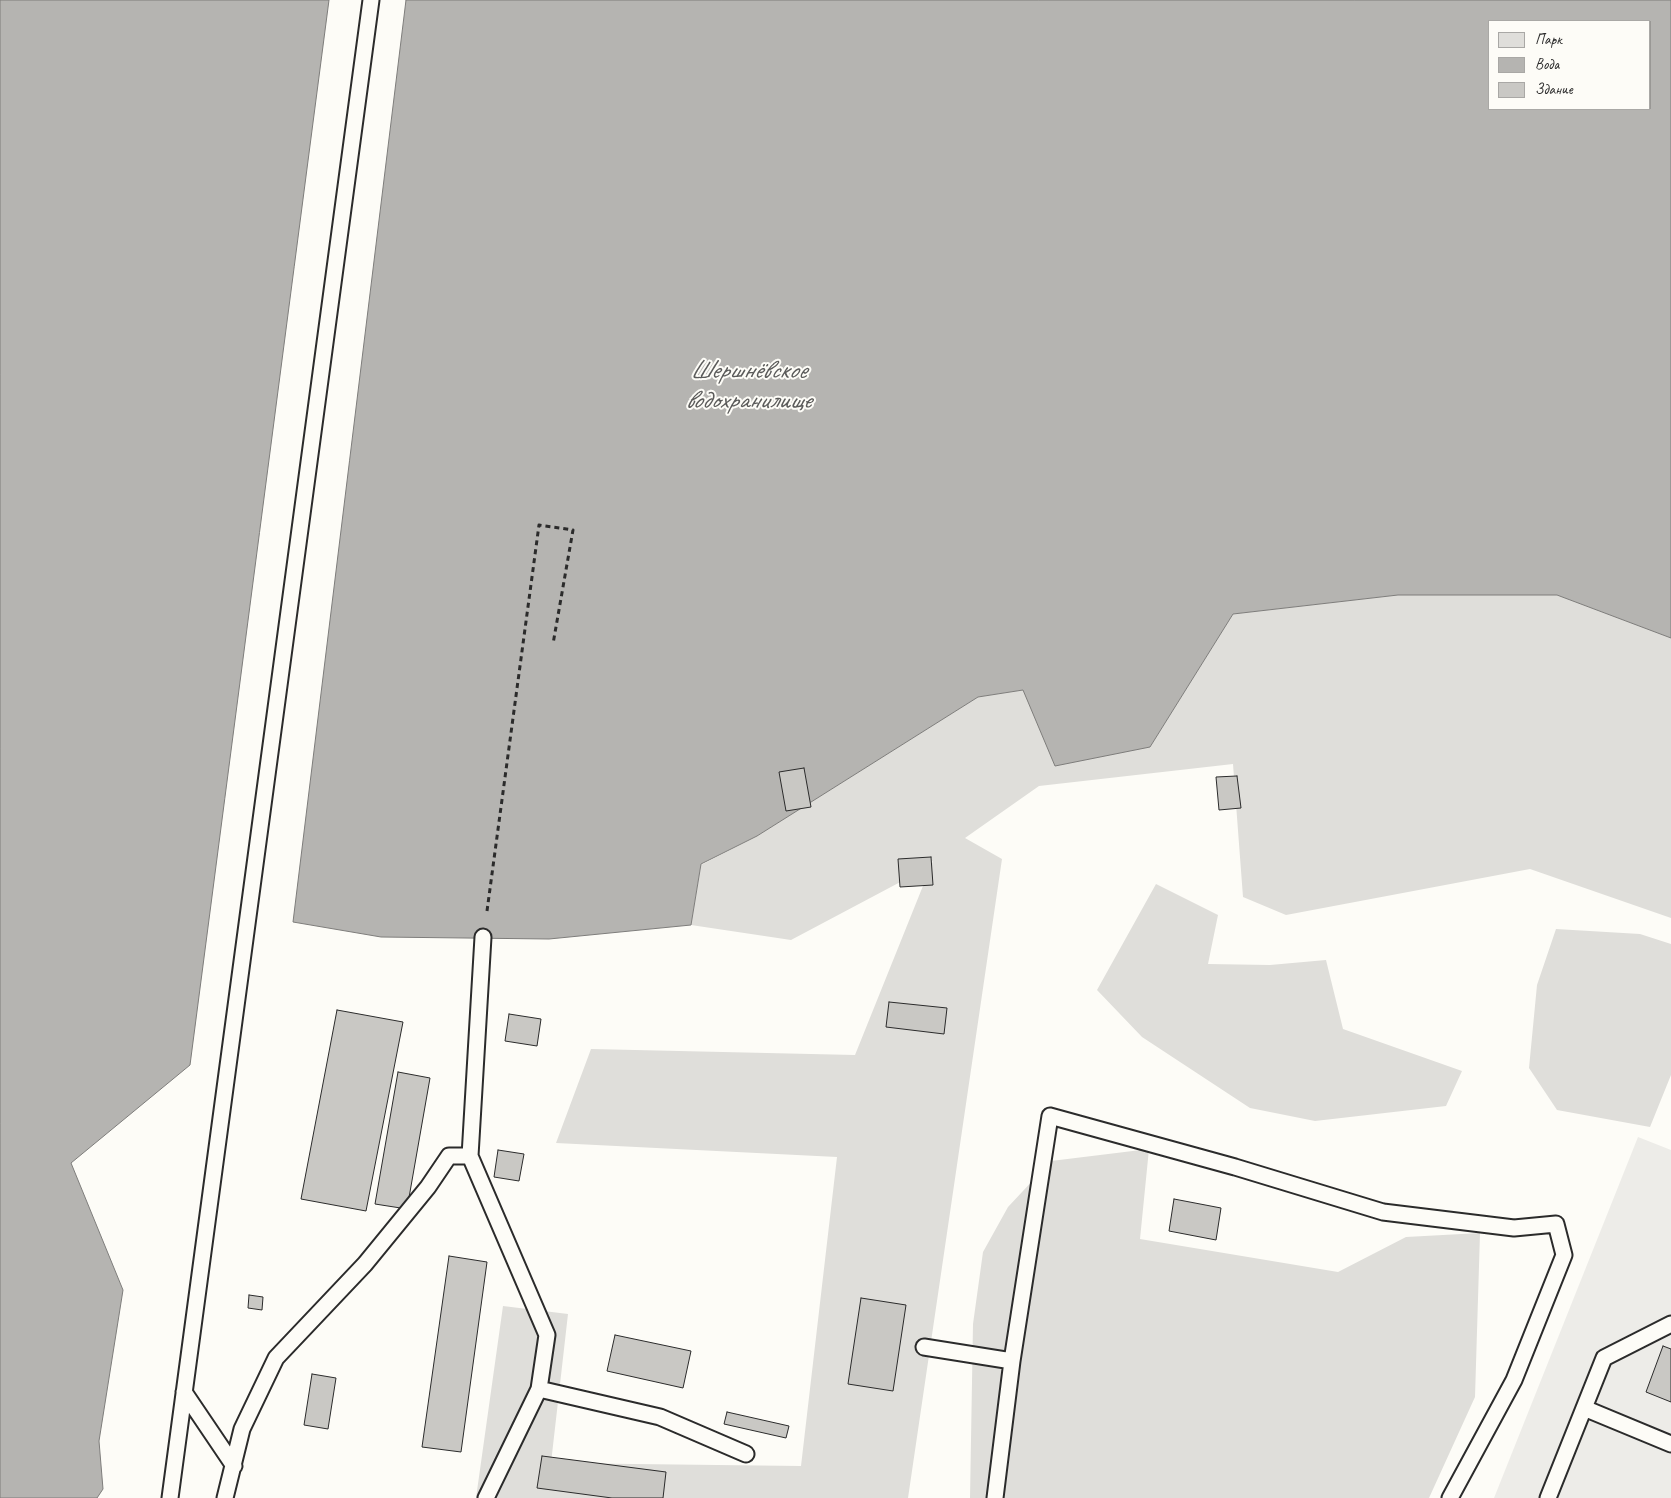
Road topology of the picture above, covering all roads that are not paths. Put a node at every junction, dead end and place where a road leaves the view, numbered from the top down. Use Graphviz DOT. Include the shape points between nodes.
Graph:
graph roads {
  1 [pos="370,0"];
  2 [pos="483,937"];
  3 [pos="470,1156"];
  4 [pos="1671,1324"];
  5 [pos="924,1347"];
  6 [pos="1012,1361"];
  7 [pos="539,1389"];
  8 [pos="184,1392"];
  9 [pos="1584,1408"];
  10 [pos="1671,1444"];
  11 [pos="746,1454"];
  12 [pos="234,1466"];
  13 [pos="170,1498"];
  14 [pos="225,1498"];
  15 [pos="486,1498"];
  16 [pos="995,1498"];
  17 [pos="1450,1498"];
  18 [pos="1548,1498"];
  1 -- 8 [label="lane"];
  2 -- 3 [label="lane"];
  3 -- 7 [label="lane" via="547,1336"];
  3 -- 12 [label="lane" via="449,1156 366,1264 276,1358 242,1429"];
  4 -- 9 [label="lane" via="1604,1358"];
  5 -- 6 [label="lane"];
  6 -- 16 [label="lane"];
  6 -- 17 [label="lane" via="1050,1116 1383,1212 1514,1228 1556,1224 1564,1255 1514,1380"];
  7 -- 11 [label="lane" via="660,1417"];
  7 -- 15 [label="lane"];
  8 -- 12 [label="lane"];
  8 -- 13 [label="lane"];
  9 -- 10 [label="lane"];
  9 -- 18 [label="lane"];
  12 -- 14 [label="lane"];
}
